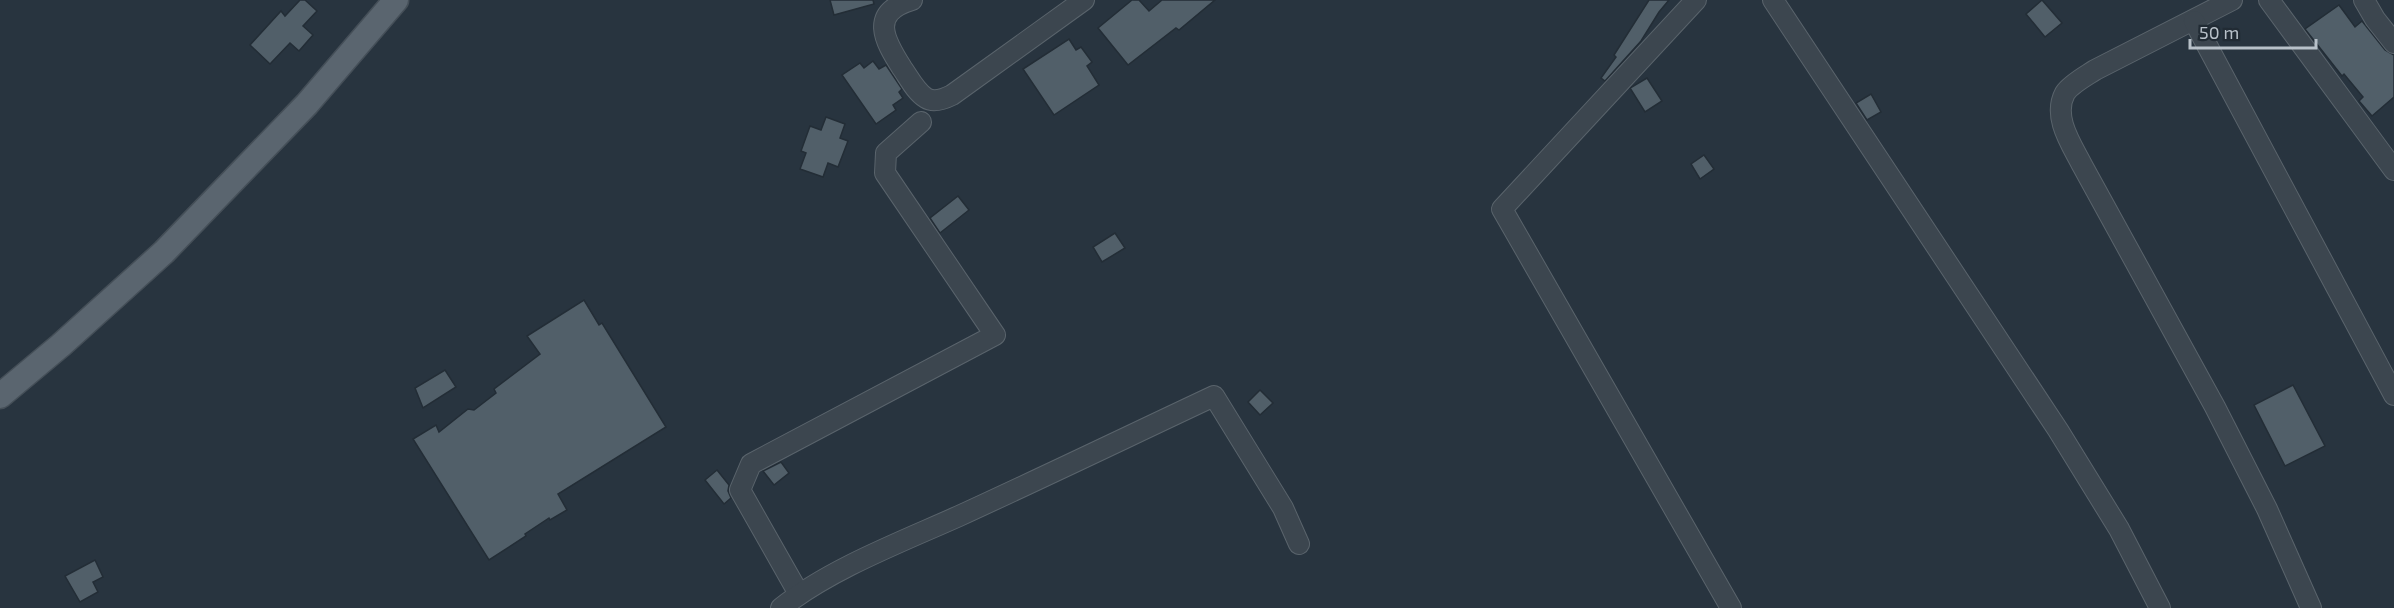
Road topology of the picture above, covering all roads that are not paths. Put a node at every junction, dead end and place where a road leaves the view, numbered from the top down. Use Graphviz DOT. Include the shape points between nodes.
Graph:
graph roads {
  1 [pos="396,0"];
  2 [pos="912,0"];
  3 [pos="1084,0"];
  4 [pos="1696,0"];
  5 [pos="1773,0"];
  6 [pos="2232,0"];
  7 [pos="2269,0"];
  8 [pos="2364,0"];
  9 [pos="2194,21"];
  10 [pos="2394,43"];
  11 [pos="921,122"];
  12 [pos="2394,170"];
  13 [pos="2394,395"];
  14 [pos="0,396"];
  15 [pos="1299,544"];
  16 [pos="799,594"];
  17 [pos="781,608"];
  18 [pos="1731,608"];
  19 [pos="2160,608"];
  20 [pos="2311,608"];
  1 -- 14 [label="main road" via="307,104 164,252"];
  2 -- 3 [label="street" via="886,15 884,34 917,89 935,101 952,95"];
  4 -- 18 [label="street" via="1502,209"];
  5 -- 19 [label="street" via="2058,430 2119,529"];
  6 -- 9 [label="street"];
  7 -- 12 [label="street"];
  8 -- 10 [label="street"];
  9 -- 13 [label="street"];
  9 -- 20 [label="street" via="2095,70 2079,82 2066,93 2062,124 2215,407"];
  11 -- 16 [label="street" via="886,153 885,173 995,335 751,464 740,490"];
  15 -- 16 [label="street" via="1283,508 1214,396"];
  16 -- 17 [label="street"];
}
